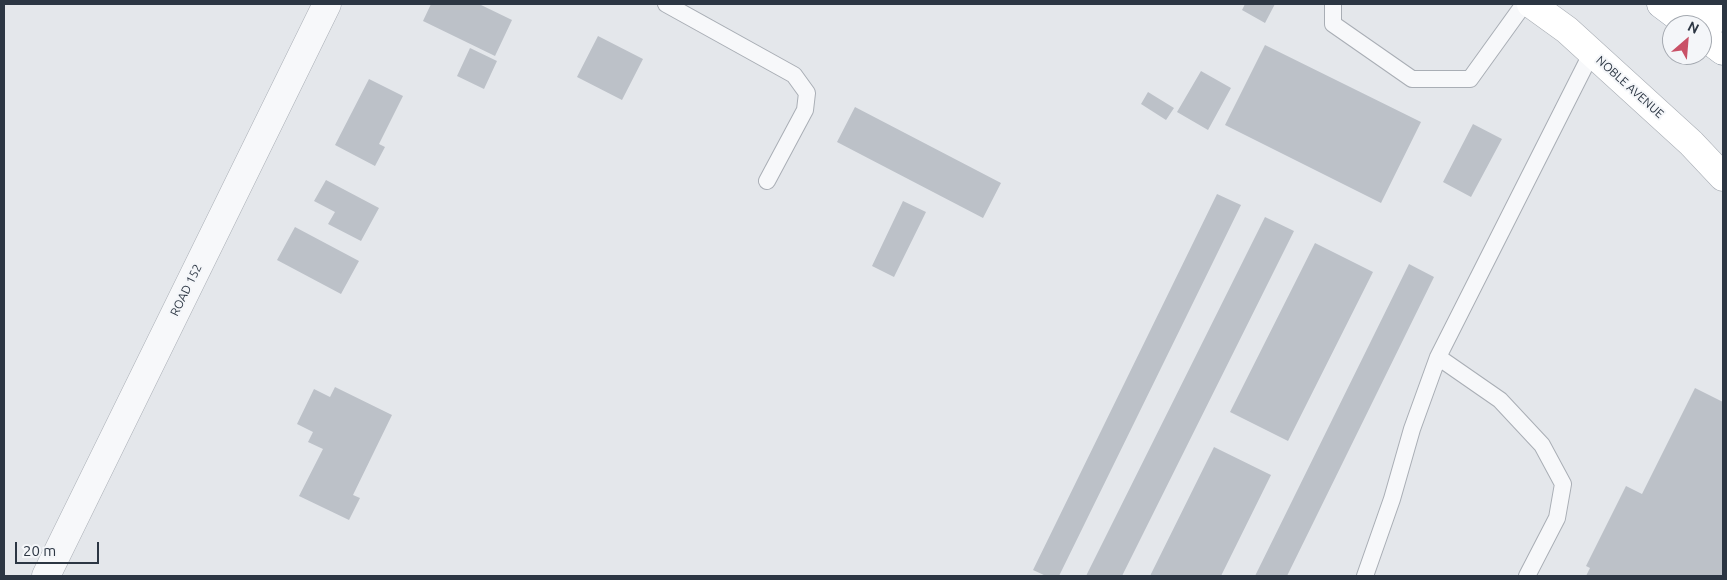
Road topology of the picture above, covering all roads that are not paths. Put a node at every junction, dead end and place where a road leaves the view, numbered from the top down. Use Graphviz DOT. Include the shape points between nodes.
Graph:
graph roads {
  1 [pos="327,4"];
  2 [pos="666,4"];
  3 [pos="1333,4"];
  4 [pos="1524,4"];
  5 [pos="1531,4"];
  6 [pos="1661,4"];
  7 [pos="1700,4"];
  8 [pos="1676,15"];
  9 [pos="1723,18"];
  10 [pos="1712,43"];
  11 [pos="1723,51"];
  12 [pos="1592,52"];
  13 [pos="1723,177"];
  14 [pos="767,181"];
  15 [pos="1438,357"];
  16 [pos="46,576"];
  17 [pos="1365,576"];
  18 [pos="1527,576"];
  1 -- 16 [label="street, ROAD 152"];
  2 -- 14 [label="lane" via="794,75 807,93 806,110"];
  3 -- 4 [label="lane" via="1333,24 1412,79 1470,79"];
  5 -- 12 [label="main road, NOBLE AVENUE"];
  6 -- 8 [label="main road"];
  7 -- 9 [label="main road"];
  10 -- 11 [label="main road"];
  12 -- 13 [label="main road, NOBLE AVENUE" via="1691,143"];
  12 -- 15 [label="lane"];
  15 -- 17 [label="lane"];
  15 -- 18 [label="lane" via="1500,400 1542,445 1563,484 1557,518"];
}
